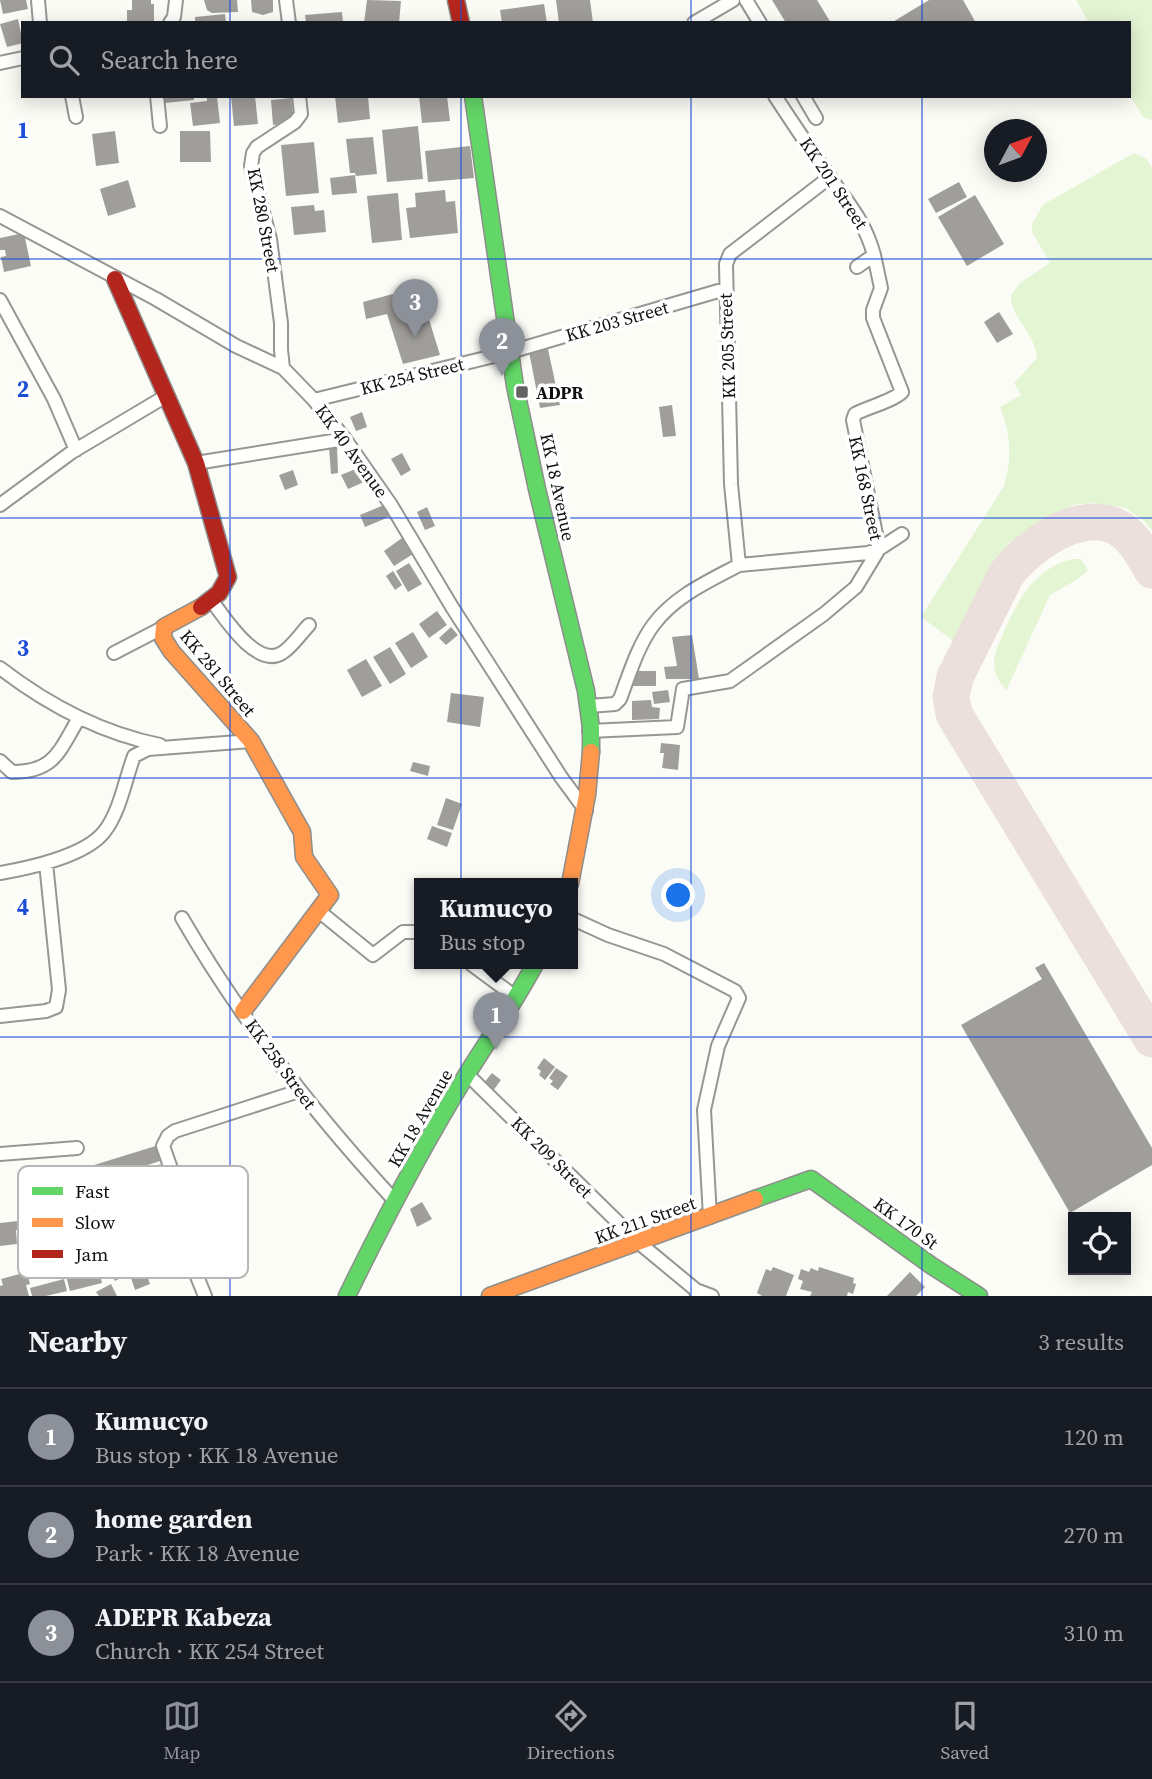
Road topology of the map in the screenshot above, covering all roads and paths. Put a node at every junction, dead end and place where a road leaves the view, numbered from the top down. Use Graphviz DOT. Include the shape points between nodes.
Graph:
graph roads {
  1 [pos="38,0"];
  2 [pos="176,0"];
  3 [pos="286,0"];
  4 [pos="456,0"];
  5 [pos="733,0"];
  6 [pos="746,0"];
  7 [pos="40,21"];
  8 [pos="171,21"];
  9 [pos="289,21"];
  10 [pos="461,21"];
  11 [pos="697,21"];
  12 [pos="759,21"];
  13 [pos="21,58"];
  14 [pos="0,63"];
  15 [pos="72,98"];
  16 [pos="157,98"];
  17 [pos="299,98"];
  18 [pos="474,98"];
  19 [pos="776,98"];
  20 [pos="804,98"];
  21 [pos="76,117"];
  22 [pos="816,118"];
  23 [pos="160,126"];
  24 [pos="830,177"];
  25 [pos="0,216"];
  26 [pos="874,255"];
  27 [pos="857,267"];
  28 [pos="115,279"];
  29 [pos="725,289"];
  30 [pos="0,300"];
  31 [pos="510,352"];
  32 [pos="283,368"];
  33 [pos="166,396"];
  34 [pos="314,400"];
  35 [pos="345,439"];
  36 [pos="76,450"];
  37 [pos="195,463"];
  38 [pos="0,505"];
  39 [pos="902,534"];
  40 [pos="878,549"];
  41 [pos="739,565"];
  42 [pos="212,600"];
  43 [pos="309,625"];
  44 [pos="164,627"];
  45 [pos="114,653"];
  46 [pos="0,668"];
  47 [pos="589,706"];
  48 [pos="79,718"];
  49 [pos="589,731"];
  50 [pos="251,741"];
  51 [pos="171,748"];
  52 [pos="0,761"];
  53 [pos="586,811"];
  54 [pos="46,863"];
  55 [pos="0,873"];
  56 [pos="571,878"];
  57 [pos="320,912"];
  58 [pos="183,918"];
  59 [pos="578,921"];
  60 [pos="414,932"];
  61 [pos="478,969"];
  62 [pos="532,969"];
  63 [pos="517,998"];
  64 [pos="243,1011"];
  65 [pos="0,1016"];
  66 [pos="467,1074"];
  67 [pos="299,1091"];
  68 [pos="77,1148"];
  69 [pos="0,1154"];
  70 [pos="170,1166"];
  71 [pos="811,1179"];
  72 [pos="394,1199"];
  73 [pos="710,1217"];
  74 [pos="638,1242"];
  75 [pos="198,1278"];
  76 [pos="697,1293"];
  77 [pos="205,1296"];
  78 [pos="348,1296"];
  79 [pos="490,1296"];
  80 [pos="712,1296"];
  81 [pos="979,1296"];
  1 -- 7 [label="street"];
  2 -- 8 [label="street"];
  3 -- 9 [label="street"];
  4 -- 10 [label="main road"];
  5 -- 11 [label="street"];
  6 -- 12 [label="street"];
  13 -- 14 [label="street"];
  15 -- 21 [label="street"];
  16 -- 23 [label="street"];
  17 -- 32 [label="street, KK 280 Street" via="302,114 257,147 251,166 270,239"];
  18 -- 31 [label="main road, KK 18 Avenue"];
  19 -- 24 [label="street, KK 201 Street"];
  20 -- 22 [label="street"];
  24 -- 26 [label="street, KK 201 Street" via="868,233"];
  24 -- 29 [label="street, KK 205 Street" via="730,254"];
  25 -- 28 [label="street, KK 40 Avenue"];
  26 -- 27 [label="street"];
  26 -- 40 [label="street, KK 168 Street" via="881,288 873,318 902,392 855,414 853,420"];
  28 -- 32 [label="street, KK 40 Avenue"];
  28 -- 33 [label="main road"];
  29 -- 31 [label="street, KK 203 Street"];
  29 -- 41 [label="street, KK 205 Street" via="731,484"];
  30 -- 36 [label="street"];
  31 -- 34 [label="street, KK 254 Street"];
  31 -- 47 [label="main road, KK 18 Avenue"];
  32 -- 34 [label="street, KK 40 Avenue"];
  33 -- 36 [label="street"];
  33 -- 37 [label="main road"];
  34 -- 35 [label="street, KK 40 Avenue"];
  35 -- 37 [label="street"];
  35 -- 53 [label="street, KK 40 Avenue"];
  36 -- 38 [label="street"];
  37 -- 42 [label="main road" via="228,577"];
  39 -- 40 [label="street"];
  40 -- 41 [label="street"];
  40 -- 49 [label="street" via="856,587 824,614 730,681 683,689 677,727"];
  41 -- 47 [label="street" via="695,588 664,612 646,636 620,699 615,704"];
  42 -- 43 [label="street" via="234,632 257,652 272,657 283,653"];
  42 -- 44 [label="main road, KK 281 Street"];
  44 -- 45 [label="street"];
  44 -- 50 [label="main road, KK 281 Street" via="163,638 172,652"];
  46 -- 48 [label="street"];
  47 -- 49 [label="main road, KK 18 Avenue"];
  48 -- 51 [label="street"];
  48 -- 52 [label="street" via="53,761 33,772 12,772"];
  49 -- 53 [label="main road, KK 18 Avenue"];
  50 -- 51 [label="street"];
  50 -- 57 [label="main road, KK 281 Street" via="302,832 304,857 330,895"];
  51 -- 54 [label="street" via="134,756 104,832 86,846"];
  53 -- 56 [label="main road, KK 18 Avenue"];
  54 -- 55 [label="street"];
  54 -- 65 [label="street" via="60,990 56,1007"];
  57 -- 60 [label="street" via="373,955 403,932"];
  57 -- 64 [label="main road"];
  58 -- 64 [label="street, KK 258 Street"];
  59 -- 73 [label="street" via="664,954 735,991 739,998 718,1046 704,1110"];
  61 -- 63 [label="street"];
  62 -- 63 [label="main road, KK 18 Avenue"];
  63 -- 66 [label="main road, KK 18 Avenue"];
  64 -- 67 [label="street, KK 258 Street"];
  66 -- 72 [label="main road, KK 18 Avenue"];
  66 -- 74 [label="street, KK 209 Street"];
  67 -- 70 [label="street" via="174,1131 163,1146"];
  67 -- 72 [label="street, KK 258 Street"];
  68 -- 69 [label="street"];
  71 -- 73 [label="main road, KK 211 Street"];
  71 -- 81 [label="main road, KK 170 St"];
  72 -- 78 [label="main road, KK 18 Avenue"];
  73 -- 74 [label="main road, KK 211 Street"];
  74 -- 76 [label="street, KK 209 Street"];
  74 -- 79 [label="main road, KK 211 Street"];
  75 -- 77 [label="street"];
  76 -- 80 [label="street, KK 209 Street"];
}
